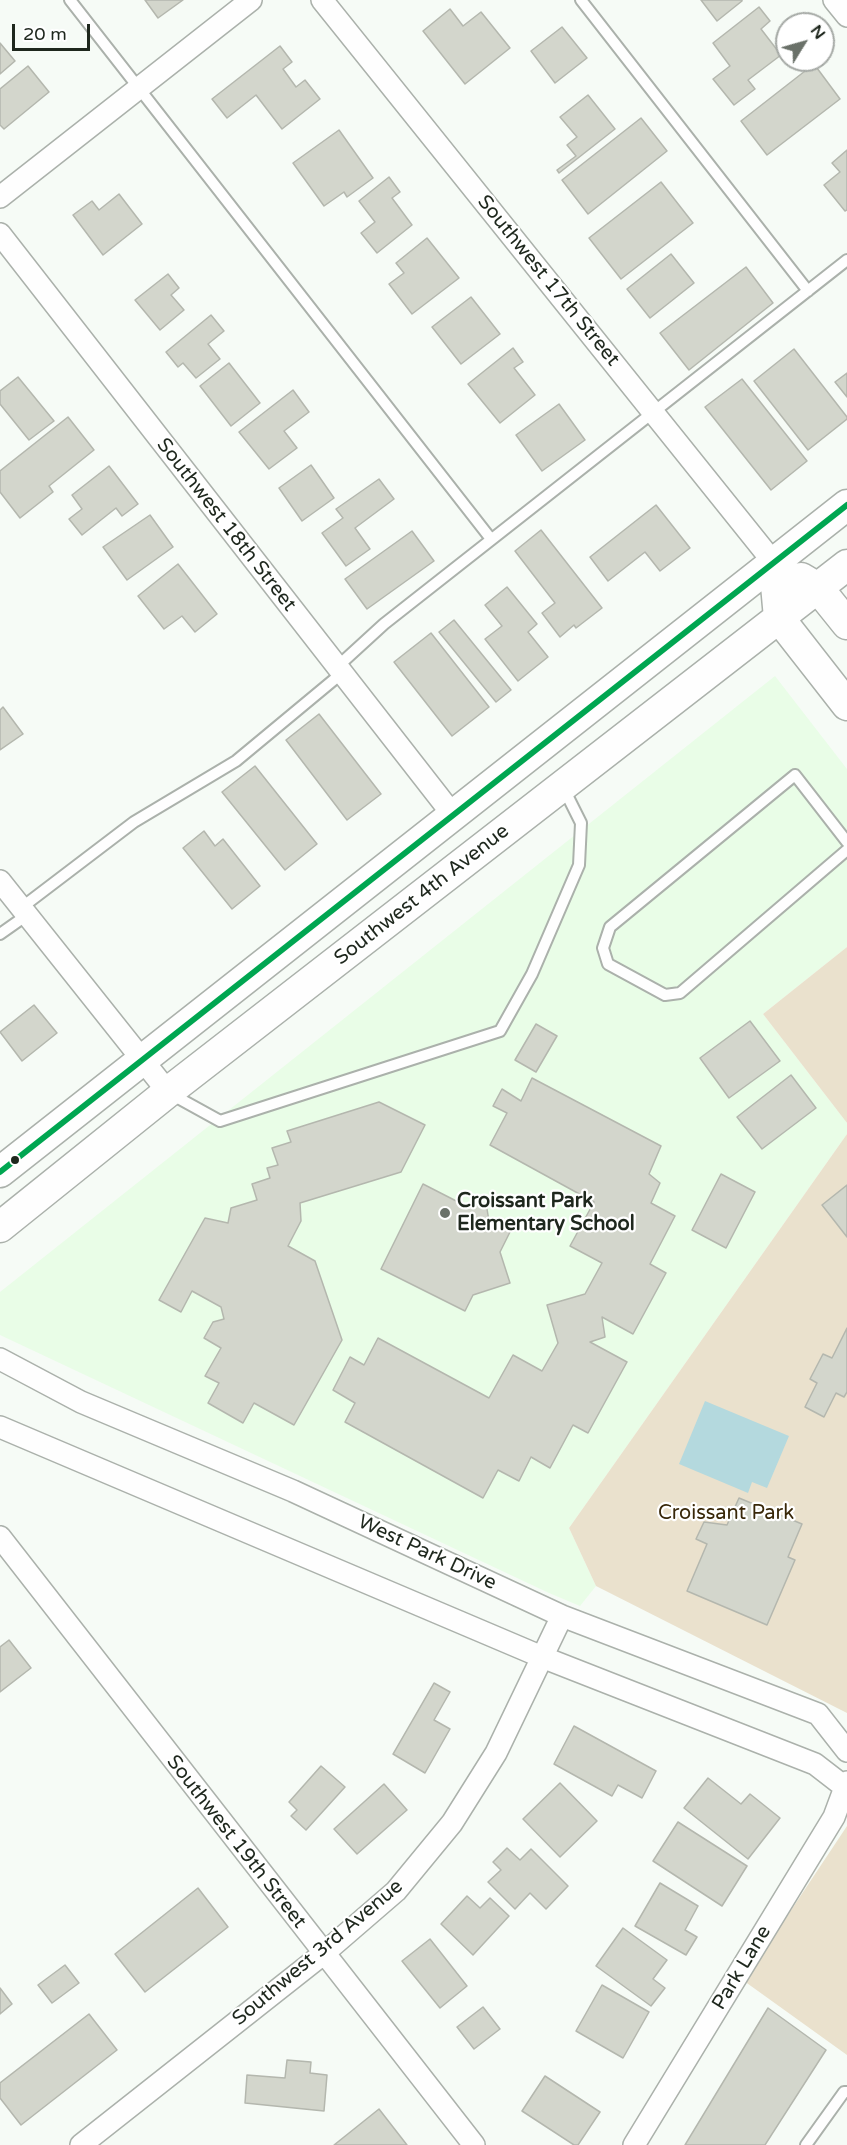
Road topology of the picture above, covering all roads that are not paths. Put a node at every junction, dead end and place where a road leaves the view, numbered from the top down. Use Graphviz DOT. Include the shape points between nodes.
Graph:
graph roads {
  1 [pos="70,0"];
  2 [pos="251,0"];
  3 [pos="322,0"];
  4 [pos="581,0"];
  5 [pos="834,0"];
  6 [pos="847,16"];
  7 [pos="138,88"];
  8 [pos="0,197"];
  9 [pos="0,234"];
  10 [pos="847,260"];
  11 [pos="808,291"];
  12 [pos="653,412"];
  13 [pos="847,505"];
  14 [pos="491,539"];
  15 [pos="774,563"];
  16 [pos="847,565"];
  17 [pos="818,588"];
  18 [pos="779,618"];
  19 [pos="847,624"];
  20 [pos="340,670"];
  21 [pos="847,705"];
  22 [pos="562,785"];
  23 [pos="453,815"];
  24 [pos="847,842"];
  25 [pos="847,850"];
  26 [pos="0,881"];
  27 [pos="24,911"];
  28 [pos="0,934"];
  29 [pos="142,1061"];
  30 [pos="168,1092"];
  31 [pos="0,1172"];
  32 [pos="0,1227"];
  33 [pos="0,1359"];
  34 [pos="0,1427"];
  35 [pos="0,1538"];
  36 [pos="562,1616"];
  37 [pos="542,1657"];
  38 [pos="847,1751"];
  39 [pos="847,1785"];
  40 [pos="323,1954"];
  41 [pos="847,2092"];
  42 [pos="81,2145"];
  43 [pos="474,2145"];
  44 [pos="634,2145"];
  45 [pos="806,2145"];
  1 -- 7 [label="lane"];
  2 -- 7 [label="street"];
  3 -- 12 [label="street, Southwest 17th Street"];
  4 -- 11 [label="lane"];
  5 -- 6 [label="street"];
  7 -- 8 [label="street"];
  7 -- 14 [label="lane"];
  9 -- 20 [label="street, Southwest 18th Street"];
  10 -- 11 [label="lane"];
  11 -- 12 [label="lane"];
  12 -- 14 [label="lane"];
  12 -- 15 [label="street, Southwest 17th Street"];
  13 -- 15 [label="main road"];
  14 -- 20 [label="lane" via="384,624"];
  15 -- 17 [label="main road, Southwest 17th Street"];
  15 -- 18 [label="main road"];
  15 -- 23 [label="main road"];
  16 -- 17 [label="main road, Southwest 4th Avenue"];
  17 -- 18 [label="main road, Southwest 4th Avenue"];
  17 -- 19 [label="main road, Southwest 17th Street"];
  18 -- 21 [label="main road"];
  18 -- 22 [label="main road, Southwest 4th Avenue"];
  20 -- 23 [label="street, Southwest 18th Street"];
  20 -- 27 [label="lane" via="236,761 134,822"];
  22 -- 30 [label="main road, Southwest 4th Avenue"];
  22 -- 30 [label="lane" via="581,823 579,865 532,974 500,1031 220,1121"];
  23 -- 29 [label="main road"];
  24 -- 25 [label="lane" via="795,775 610,927 603,948 608,964 665,994 680,993"];
  26 -- 27 [label="street"];
  27 -- 28 [label="lane"];
  27 -- 29 [label="street"];
  29 -- 30 [label="street"];
  29 -- 31 [label="main road"];
  30 -- 32 [label="main road, Southwest 4th Avenue"];
  33 -- 36 [label="street, West Park Drive" via="81,1402 293,1491"];
  34 -- 37 [label="street"];
  35 -- 40 [label="street, Southwest 19th Street"];
  36 -- 37 [label="street, Southwest 3rd Avenue"];
  36 -- 38 [label="street, West Park Drive" via="818,1714"];
  37 -- 39 [label="street" via="815,1764"];
  37 -- 40 [label="street, Southwest 3rd Avenue" via="496,1753 452,1823 396,1891"];
  39 -- 44 [label="street, Park Lane" via="834,1817"];
  40 -- 42 [label="street, Southwest 3rd Avenue"];
  40 -- 43 [label="street, Southwest 19th Street"];
  41 -- 45 [label="lane"];
}
